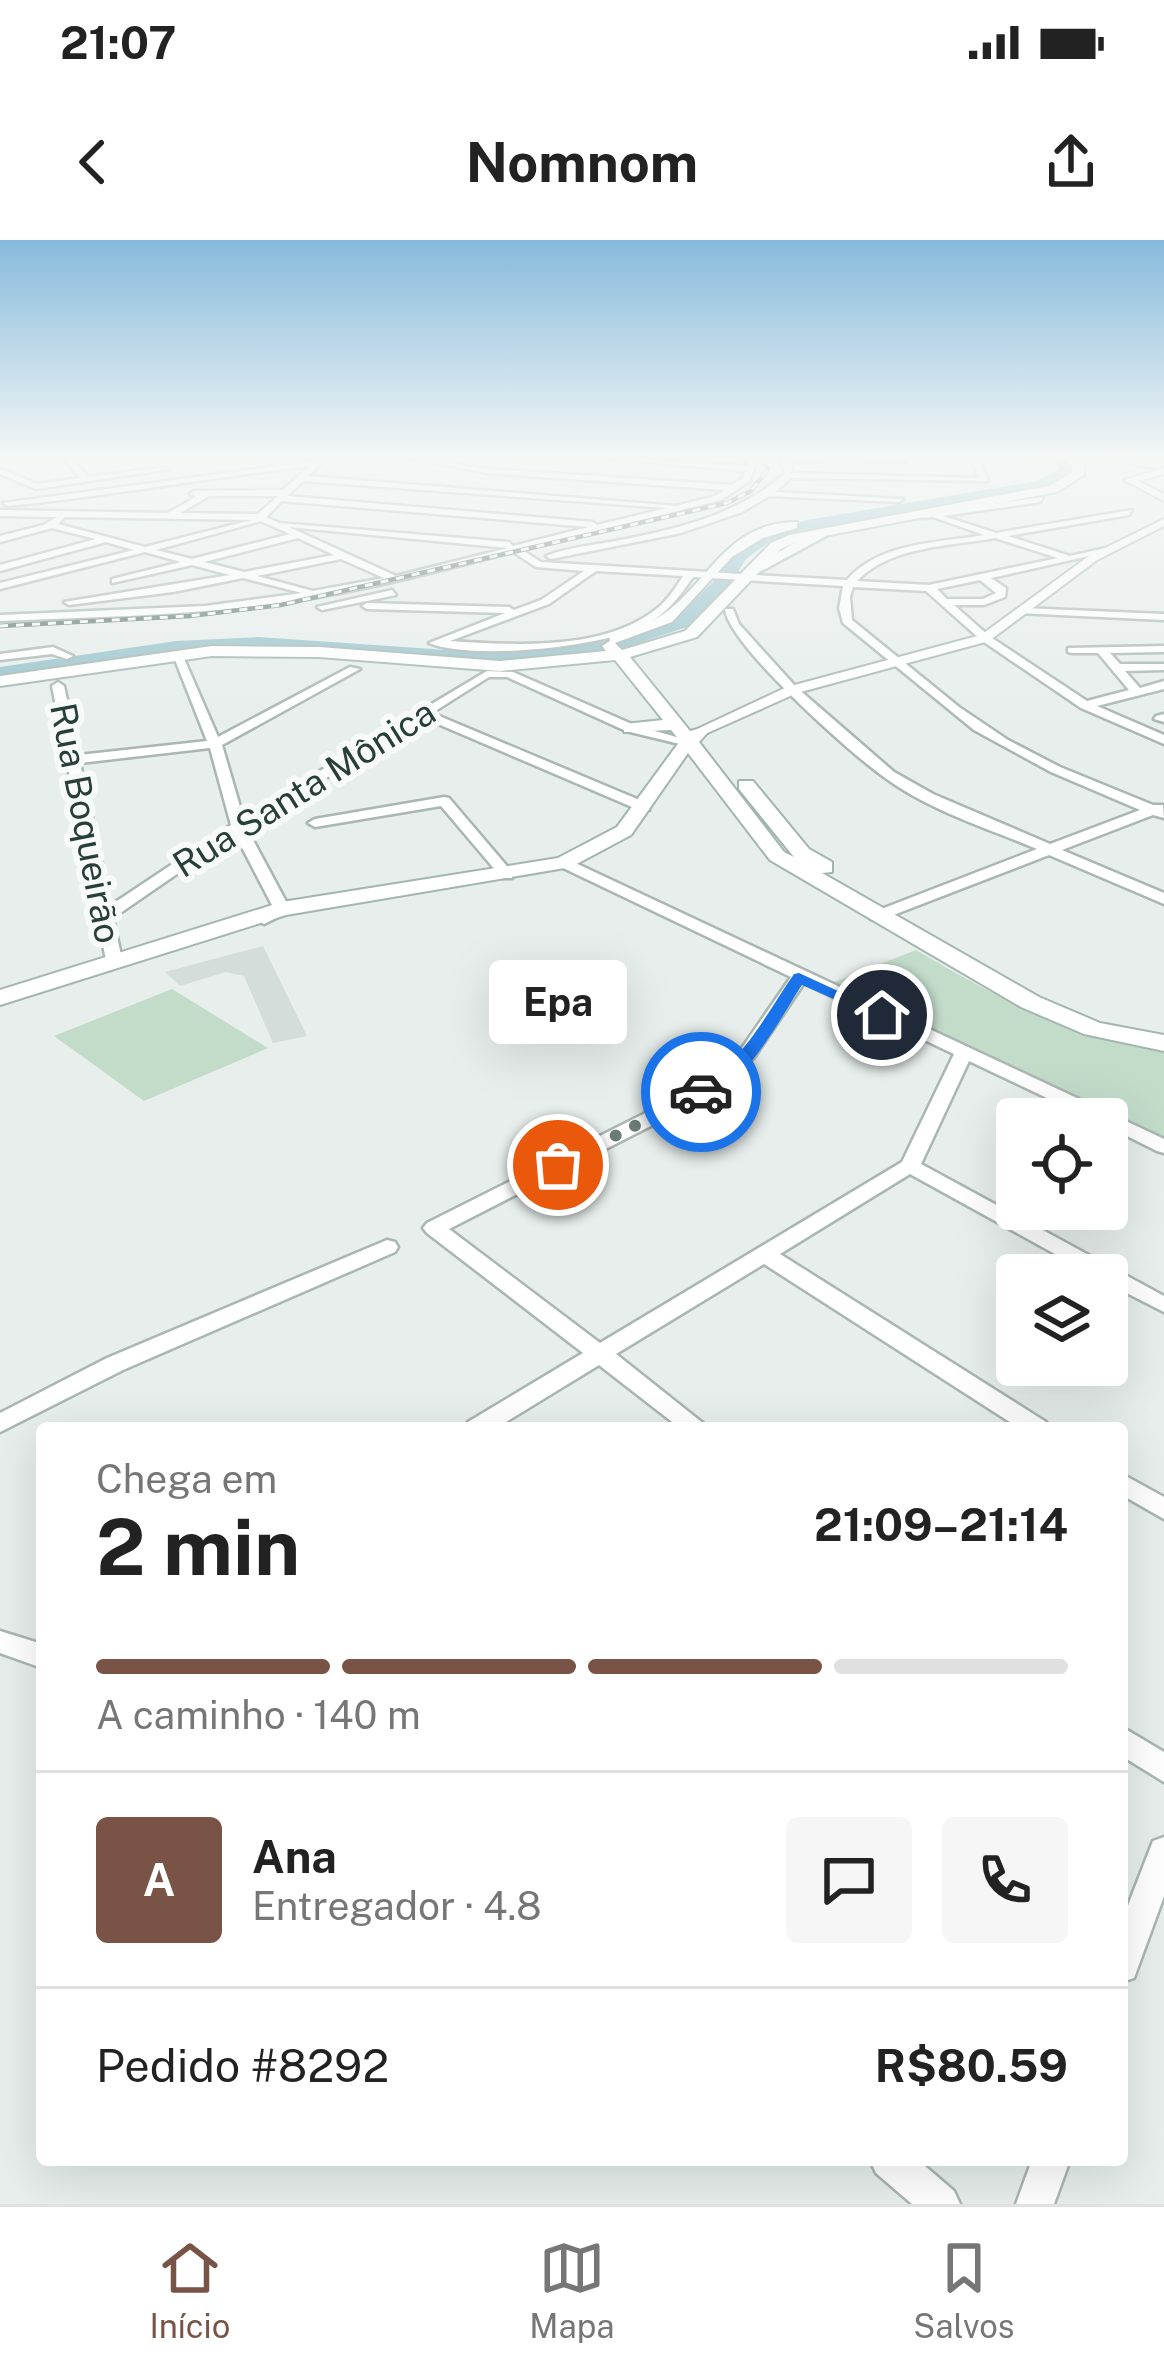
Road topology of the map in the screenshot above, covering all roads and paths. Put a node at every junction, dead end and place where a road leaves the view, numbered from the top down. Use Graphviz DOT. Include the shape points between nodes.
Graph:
graph roads {
  1 [pos="76,548"];
  2 [pos="143,548"];
  3 [pos="161,548"];
  4 [pos="247,548"];
  5 [pos="322,548"];
  6 [pos="519,548"];
  7 [pos="522,548"];
  8 [pos="589,548"];
  9 [pos="735,548"];
  10 [pos="774,548"];
  11 [pos="790,548"];
  12 [pos="927,548"];
  13 [pos="1035,548"];
  14 [pos="1114,548"];
  15 [pos="1121,548"];
  16 [pos="152,550"];
  17 [pos="1106,551"];
  18 [pos="342,556"];
  19 [pos="196,560"];
  20 [pos="532,560"];
  21 [pos="1072,560"];
  22 [pos="1090,564"];
  23 [pos="81,567"];
  24 [pos="0,568"];
  25 [pos="594,568"];
  26 [pos="248,575"];
  27 [pos="742,576"];
  28 [pos="982,577"];
  29 [pos="394,579"];
  30 [pos="24,580"];
  31 [pos="116,581"];
  32 [pos="847,584"];
  33 [pos="0,586"];
  34 [pos="689,586"];
  35 [pos="929,588"];
  36 [pos="43,589"];
  37 [pos="173,589"];
  38 [pos="137,594"];
  39 [pos="314,594"];
  40 [pos="1001,595"];
  41 [pos="56,596"];
  42 [pos="1036,600"];
  43 [pos="69,602"];
  44 [pos="948,602"];
  45 [pos="343,603"];
  46 [pos="205,609"];
  47 [pos="522,610"];
  48 [pos="729,611"];
  49 [pos="1022,611"];
  50 [pos="91,615"];
  51 [pos="650,616"];
  52 [pos="670,617"];
  53 [pos="1164,617"];
  54 [pos="0,618"];
  55 [pos="178,624"];
  56 [pos="985,638"];
  57 [pos="429,645"];
  58 [pos="625,646"];
  59 [pos="1164,649"];
  60 [pos="1072,650"];
  61 [pos="1101,650"];
  62 [pos="176,654"];
  63 [pos="897,659"];
  64 [pos="0,662"];
  65 [pos="1164,667"];
  66 [pos="1117,668"];
  67 [pos="355,669"];
  68 [pos="0,681"];
  69 [pos="1164,685"];
  70 [pos="58,686"];
  71 [pos="792,690"];
  72 [pos="1137,692"];
  73 [pos="1085,705"];
  74 [pos="423,712"];
  75 [pos="629,728"];
  76 [pos="688,732"];
  77 [pos="1164,740"];
  78 [pos="215,744"];
  79 [pos="72,760"];
  80 [pos="644,808"];
  81 [pos="1160,810"];
  82 [pos="315,823"];
  83 [pos="238,826"];
  84 [pos="1053,850"];
  85 [pos="564,862"];
  86 [pos="508,875"];
  87 [pos="393,891"];
  88 [pos="1164,898"];
  89 [pos="282,909"];
  90 [pos="888,913"];
  91 [pos="104,917"];
  92 [pos="232,932"];
  93 [pos="204,934"];
  94 [pos="114,960"];
  95 [pos="799,978"];
  96 [pos="0,998"];
  97 [pos="1164,1026"];
  98 [pos="1164,1043"];
  99 [pos="965,1051"];
  100 [pos="1063,1098"];
  101 [pos="1128,1129"];
  102 [pos="1164,1147"];
  103 [pos="910,1166"];
  104 [pos="387,1247"];
  105 [pos="766,1255"];
  106 [pos="1164,1305"];
  107 [pos="597,1353"];
  108 [pos="487,1422"];
  109 [pos="689,1422"];
  110 [pos="1028,1422"];
  111 [pos="0,1424"];
  112 [pos="1128,1487"];
  113 [pos="1164,1509"];
  114 [pos="0,1642"];
  115 [pos="36,1654"];
  116 [pos="1128,1744"];
  117 [pos="1164,1769"];
  118 [pos="1164,1851"];
  119 [pos="1128,1950"];
  120 [pos="897,2166"];
  121 [pos="1049,2166"];
  122 [pos="941,2204"];
  123 [pos="1035,2204"];
  1 -- 24 [label="street"];
  2 -- 16 [label="street"];
  3 -- 16 [label="street"];
  4 -- 19 [label="street"];
  5 -- 18 [label="street"];
  6 -- 7 [label="street"];
  7 -- 20 [label="street"];
  7 -- 29 [label="street"];
  8 -- 20 [label="street"];
  9 -- 34 [label="main road"];
  10 -- 27 [label="main road"];
  11 -- 27 [label="street"];
  12 -- 32 [label="street" via="872,561"];
  13 -- 21 [label="street"];
  14 -- 17 [label="street"];
  15 -- 22 [label="street"];
  16 -- 19 [label="street"];
  16 -- 23 [label="street"];
  17 -- 21 [label="street"];
  17 -- 22 [label="street"];
  18 -- 26 [label="street"];
  18 -- 29 [label="street"];
  19 -- 26 [label="street"];
  19 -- 31 [label="street"];
  20 -- 25 [label="street"];
  20 -- 45 [label="street"];
  21 -- 22 [label="street"];
  21 -- 28 [label="street"];
  22 -- 42 [label="street"];
  23 -- 30 [label="street"];
  23 -- 31 [label="street"];
  24 -- 30 [label="street"];
  25 -- 34 [label="street"];
  25 -- 47 [label="street"];
  26 -- 37 [label="street"];
  26 -- 39 [label="street"];
  27 -- 32 [label="street"];
  27 -- 34 [label="street"];
  27 -- 58 [label="main road" via="696,630"];
  28 -- 35 [label="street"];
  28 -- 40 [label="street"];
  29 -- 39 [label="street"];
  30 -- 33 [label="street"];
  30 -- 36 [label="street"];
  31 -- 38 [label="street"];
  32 -- 35 [label="street"];
  32 -- 63 [label="street" via="847,621"];
  34 -- 51 [label="street"];
  34 -- 52 [label="main road"];
  35 -- 44 [label="street"];
  37 -- 38 [label="street"];
  37 -- 46 [label="street"];
  38 -- 43 [label="street"];
  39 -- 46 [label="street"];
  40 -- 42 [label="street"];
  40 -- 44 [label="street"];
  41 -- 43 [label="street"];
  42 -- 49 [label="street"];
  43 -- 50 [label="street"];
  44 -- 56 [label="street"];
  45 -- 47 [label="street"];
  45 -- 55 [label="street"];
  46 -- 50 [label="street"];
  47 -- 57 [label="street"];
  48 -- 71 [label="street"];
  49 -- 53 [label="street"];
  49 -- 56 [label="street"];
  50 -- 54 [label="street"];
  51 -- 52 [label="street"];
  51 -- 57 [label="street" via="545,644"];
  52 -- 58 [label="main road"];
  56 -- 63 [label="street"];
  56 -- 73 [label="street"];
  57 -- 58 [label="main road"];
  57 -- 64 [label="main road" via="227,638"];
  58 -- 62 [label="main road" via="500,666 319,652"];
  58 -- 76 [label="main road"];
  59 -- 61 [label="street"];
  60 -- 61 [label="street"];
  61 -- 66 [label="street"];
  62 -- 68 [label="main road"];
  62 -- 78 [label="street"];
  63 -- 71 [label="street"];
  63 -- 81 [label="street" via="997,739"];
  65 -- 66 [label="street"];
  66 -- 72 [label="street"];
  67 -- 78 [label="street"];
  69 -- 72 [label="street"];
  70 -- 79 [label="street, Rua Boqueirão"];
  71 -- 76 [label="street"];
  71 -- 84 [label="street" via="889,775"];
  72 -- 73 [label="street"];
  73 -- 77 [label="street"];
  74 -- 75 [label="street, Rua Santa Mônica" via="488,674 509,674"];
  74 -- 80 [label="street"];
  74 -- 83 [label="street, Rua Santa Mônica"];
  75 -- 76 [label="main road"];
  76 -- 80 [label="main road"];
  76 -- 90 [label="main road" via="777,856"];
  78 -- 79 [label="street"];
  78 -- 83 [label="street"];
  79 -- 91 [label="street, Rua Boqueirão"];
  80 -- 85 [label="main road" via="623,831"];
  81 -- 84 [label="street"];
  82 -- 86 [label="street" via="444,801"];
  83 -- 89 [label="street"];
  83 -- 91 [label="street, Rua Santa Mônica"];
  84 -- 88 [label="street"];
  84 -- 90 [label="street"];
  85 -- 86 [label="main road"];
  85 -- 95 [label="street"];
  86 -- 87 [label="main road"];
  87 -- 89 [label="main road"];
  87 -- 92 [label="main road"];
  89 -- 92 [label="street"];
  89 -- 93 [label="main road"];
  90 -- 97 [label="main road" via="1050,993"];
  90 -- 98 [label="main road" via="1060,1016"];
  91 -- 94 [label="street, Rua Boqueirão"];
  92 -- 93 [label="main road"];
  93 -- 94 [label="main road"];
  94 -- 96 [label="main road"];
  95 -- 99 [label="street"];
  95 -- 107 [label="street" via="724,1081 434,1228"];
  99 -- 100 [label="street"];
  99 -- 103 [label="street"];
  101 -- 102 [label="street"];
  103 -- 105 [label="street"];
  103 -- 106 [label="street"];
  104 -- 111 [label="street" via="115,1364"];
  105 -- 107 [label="street"];
  105 -- 110 [label="street"];
  107 -- 108 [label="street"];
  107 -- 109 [label="street"];
  112 -- 113 [label="street"];
  114 -- 115 [label="street"];
  116 -- 117 [label="street"];
  118 -- 119 [label="street"];
  120 -- 122 [label="street"];
  121 -- 123 [label="street"];
}
